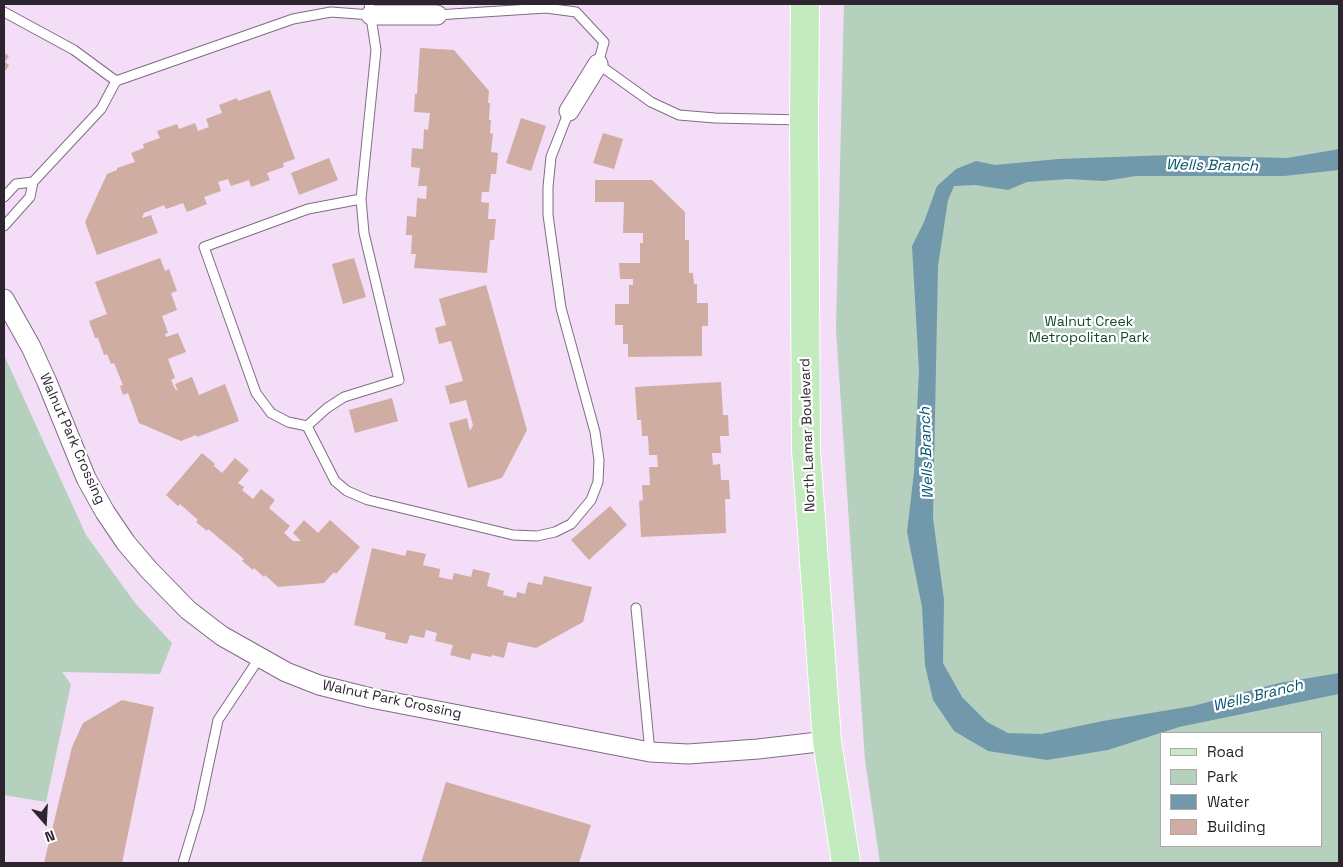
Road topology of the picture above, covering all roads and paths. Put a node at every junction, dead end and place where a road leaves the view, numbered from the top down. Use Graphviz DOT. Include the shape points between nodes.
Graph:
graph roads {
  1 [pos="805,4"];
  2 [pos="370,9"];
  3 [pos="4,12"];
  4 [pos="437,15"];
  5 [pos="598,64"];
  6 [pos="116,82"];
  7 [pos="569,111"];
  8 [pos="804,120"];
  9 [pos="33,182"];
  10 [pos="4,197"];
  11 [pos="361,199"];
  12 [pos="4,226"];
  13 [pos="4,299"];
  14 [pos="307,426"];
  15 [pos="636,608"];
  16 [pos="260,657"];
  17 [pos="827,741"];
  18 [pos="650,752"];
  19 [pos="183,863"];
  20 [pos="846,863"];
  1 -- 8 [label="main road, North Lamar Boulevard"];
  2 -- 4 [label="street"];
  2 -- 6 [label="lane" via="293,19"];
  2 -- 11 [label="lane" via="376,50"];
  3 -- 6 [label="lane" via="74,50"];
  4 -- 5 [label="lane" via="546,8 576,12 604,42"];
  5 -- 7 [label="street"];
  5 -- 8 [label="lane" via="651,102 678,115"];
  6 -- 9 [label="lane" via="101,108"];
  7 -- 14 [label="lane" via="551,157 548,215 561,308 595,432 598,482 591,500 571,524 538,536 513,535 368,500 347,491 335,481"];
  8 -- 17 [label="main road, North Lamar Boulevard" via="806,450"];
  9 -- 10 [label="lane" via="16,184"];
  9 -- 12 [label="lane" via="30,197"];
  11 -- 14 [label="lane" via="364,233 398,380 344,397"];
  11 -- 14 [label="lane" via="308,210 204,247 256,393 271,413 288,422"];
  13 -- 16 [label="street, Walnut Park Crossing" via="47,382 86,478 126,542 188,610 222,636"];
  15 -- 18 [label="lane"];
  16 -- 18 [label="street, Walnut Park Crossing" via="319,685 371,698"];
  16 -- 19 [label="lane" via="218,720 199,810"];
  17 -- 18 [label="street, Walnut Park Crossing" via="688,754"];
  17 -- 20 [label="main road, North Lamar Boulevard"];
}
